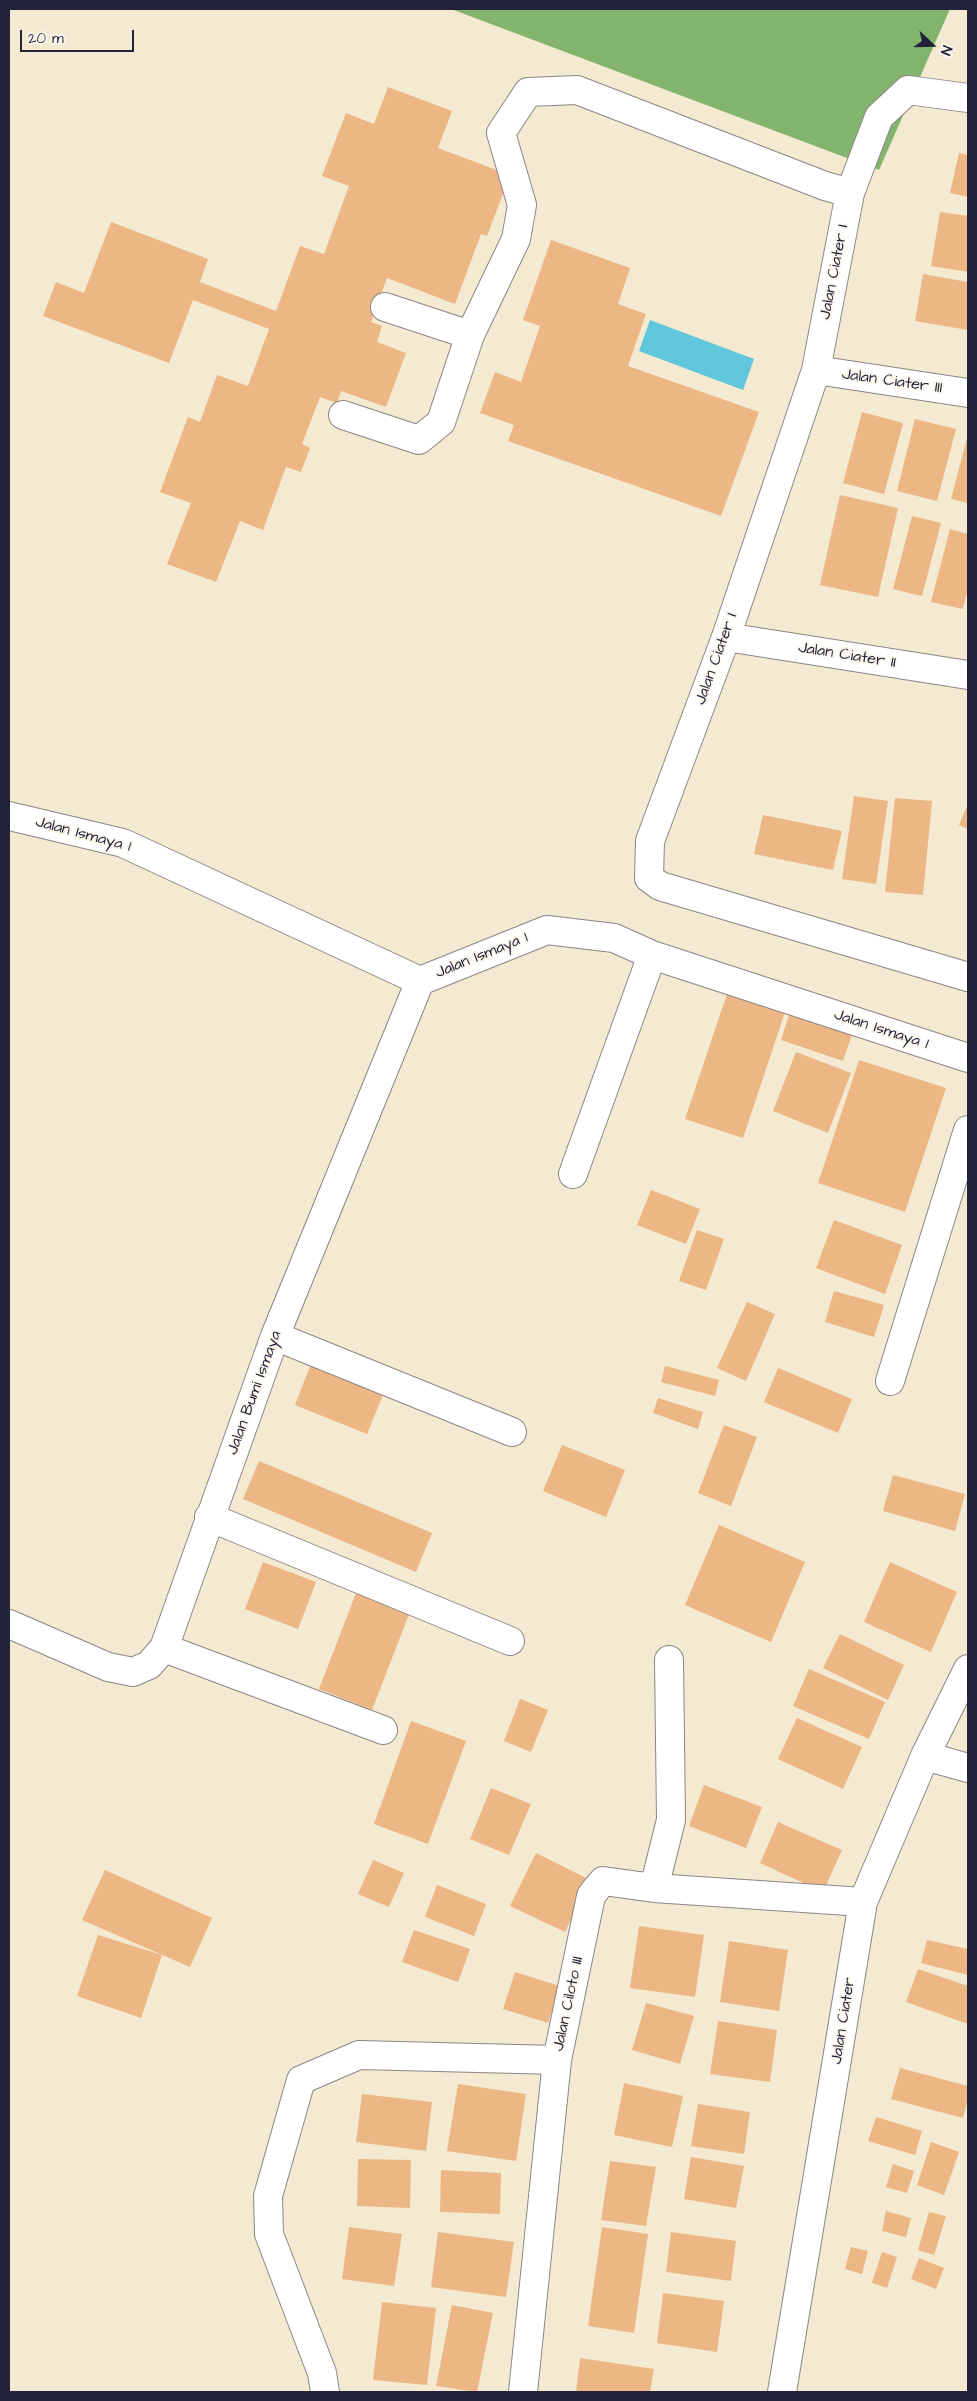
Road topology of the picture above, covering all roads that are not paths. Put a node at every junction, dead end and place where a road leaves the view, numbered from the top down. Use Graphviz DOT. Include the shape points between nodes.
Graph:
graph roads {
  1 [pos="968,98"];
  2 [pos="850,193"];
  3 [pos="385,307"];
  4 [pos="470,335"];
  5 [pos="816,370"];
  6 [pos="968,393"];
  7 [pos="343,415"];
  8 [pos="726,637"];
  9 [pos="968,675"];
  10 [pos="9,816"];
  11 [pos="652,954"];
  12 [pos="968,977"];
  13 [pos="420,981"];
  14 [pos="968,1058"];
  15 [pos="968,1130"];
  16 [pos="573,1174"];
  17 [pos="275,1336"];
  18 [pos="890,1381"];
  19 [pos="512,1432"];
  20 [pos="209,1517"];
  21 [pos="9,1624"];
  22 [pos="510,1641"];
  23 [pos="164,1648"];
  24 [pos="669,1660"];
  25 [pos="968,1669"];
  26 [pos="383,1730"];
  27 [pos="925,1756"];
  28 [pos="968,1768"];
  29 [pos="654,1888"];
  30 [pos="863,1902"];
  31 [pos="557,2060"];
  32 [pos="325,2392"];
  33 [pos="523,2392"];
  34 [pos="782,2392"];
  1 -- 2 [label="street, Jalan Ciater I" via="908,90 879,117"];
  2 -- 4 [label="street" via="577,90 528,92 501,133 522,205 516,239"];
  2 -- 5 [label="street, Jalan Ciater I"];
  3 -- 4 [label="street"];
  4 -- 7 [label="street" via="441,422 419,440"];
  5 -- 6 [label="street, Jalan Ciater III"];
  5 -- 8 [label="street, Jalan Ciater I"];
  8 -- 9 [label="street, Jalan Ciater II"];
  8 -- 12 [label="street, Jalan Ciater I" via="650,841 649,878 660,886"];
  10 -- 13 [label="street, Jalan Ismaya 1" via="123,843"];
  11 -- 13 [label="street, Jalan Ismaya 1" via="614,938 547,930"];
  11 -- 14 [label="street, Jalan Ismaya 1"];
  11 -- 16 [label="street"];
  13 -- 17 [label="street, Jalan Bumi Ismaya"];
  15 -- 18 [label="street"];
  17 -- 19 [label="street"];
  17 -- 20 [label="street, Jalan Bumi Ismaya"];
  20 -- 22 [label="street"];
  20 -- 23 [label="street, Jalan Bumi Ismaya"];
  21 -- 23 [label="street, Jalan Bumi Ismaya" via="108,1667 133,1672 149,1664"];
  23 -- 26 [label="street"];
  24 -- 29 [label="street" via="671,1820"];
  25 -- 27 [label="street, Jalan Ciater"];
  27 -- 28 [label="street"];
  27 -- 30 [label="street, Jalan Ciater"];
  29 -- 30 [label="street, Jalan Ciloto III"];
  29 -- 31 [label="street, Jalan Ciloto III" via="603,1881 592,1896"];
  30 -- 34 [label="street, Jalan Ciater"];
  31 -- 32 [label="street" via="359,2055 301,2080 268,2196 268,2234 322,2372"];
  31 -- 33 [label="street, Jalan Ciloto III"];
}
